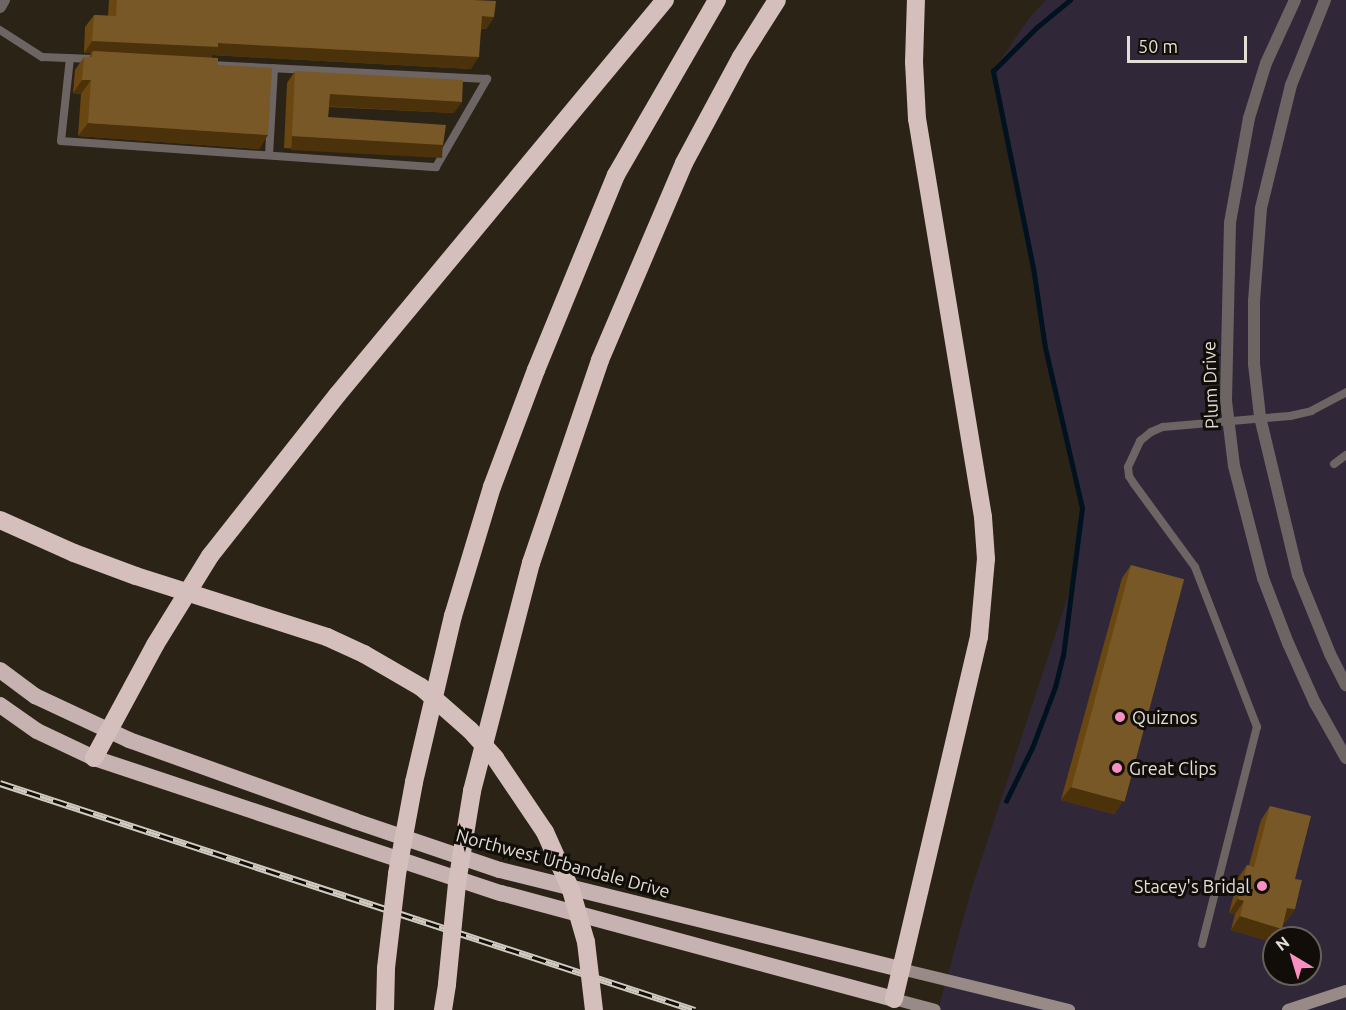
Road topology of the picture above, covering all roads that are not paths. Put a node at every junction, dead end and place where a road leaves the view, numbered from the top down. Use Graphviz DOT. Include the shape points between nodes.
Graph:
graph roads {
  1 [pos="4,0"];
  2 [pos="665,0"];
  3 [pos="717,0"];
  4 [pos="777,0"];
  5 [pos="916,0"];
  6 [pos="1295,0"];
  7 [pos="1325,0"];
  8 [pos="0,7"];
  9 [pos="0,30"];
  10 [pos="69,58"];
  11 [pos="104,60"];
  12 [pos="206,65"];
  13 [pos="274,68"];
  14 [pos="269,155"];
  15 [pos="1346,392"];
  16 [pos="1260,417"];
  17 [pos="1227,420"];
  18 [pos="1346,454"];
  19 [pos="1334,464"];
  20 [pos="0,520"];
  21 [pos="0,670"];
  22 [pos="1346,685"];
  23 [pos="0,705"];
  24 [pos="108,731"];
  25 [pos="93,758"];
  26 [pos="1346,758"];
  27 [pos="1202,944"];
  28 [pos="901,969"];
  29 [pos="1346,991"];
  30 [pos="894,999"];
  31 [pos="385,1010"];
  32 [pos="443,1010"];
  33 [pos="594,1010"];
  34 [pos="935,1010"];
  35 [pos="1069,1010"];
  36 [pos="1288,1010"];
  1 -- 8 [label="street"];
  2 -- 24 [label="highway" via="338,394 210,556"];
  3 -- 31 [label="highway, bridge" via="616,175 492,487 457,605 414,782 397,874"];
  4 -- 32 [label="highway, bridge" via="741,57 684,163 600,360 531,563 472,790"];
  5 -- 28 [label="highway" via="917,119 983,518 986,559 979,637"];
  6 -- 17 [label="street, Plum Drive" via="1266,63 1249,118 1230,223"];
  7 -- 16 [label="street" via="1291,85 1261,208 1254,301 1254,364"];
  9 -- 10 [label="lane" via="42,57"];
  10 -- 11 [label="lane"];
  10 -- 14 [label="lane" via="61,141"];
  12 -- 13 [label="lane"];
  13 -- 14 [label="lane"];
  13 -- 14 [label="lane" via="487,79 436,167"];
  15 -- 16 [label="lane" via="1311,411"];
  16 -- 17 [label="lane"];
  16 -- 22 [label="street" via="1298,575"];
  17 -- 26 [label="street, Plum Drive" via="1234,466 1263,578 1301,673"];
  17 -- 27 [label="lane" via="1163,427 1151,432 1135,450 1128,467 1134,484 1195,567 1257,727"];
  18 -- 19 [label="lane"];
  20 -- 33 [label="highway, bridge" via="136,576 327,637 421,687 495,758 545,832 571,890 586,942"];
  21 -- 24 [label="highway, Northwest Urbandale Drive" via="35,696"];
  23 -- 25 [label="highway" via="37,731"];
  24 -- 25 [label="highway"];
  24 -- 28 [label="highway, Northwest Urbandale Drive" via="344,818 500,870"];
  25 -- 30 [label="highway" via="501,893"];
  28 -- 30 [label="highway"];
  28 -- 35 [label="main road, Northwest Urbandale Drive"];
  29 -- 36 [label="main road"];
  30 -- 34 [label="main road"];
}
